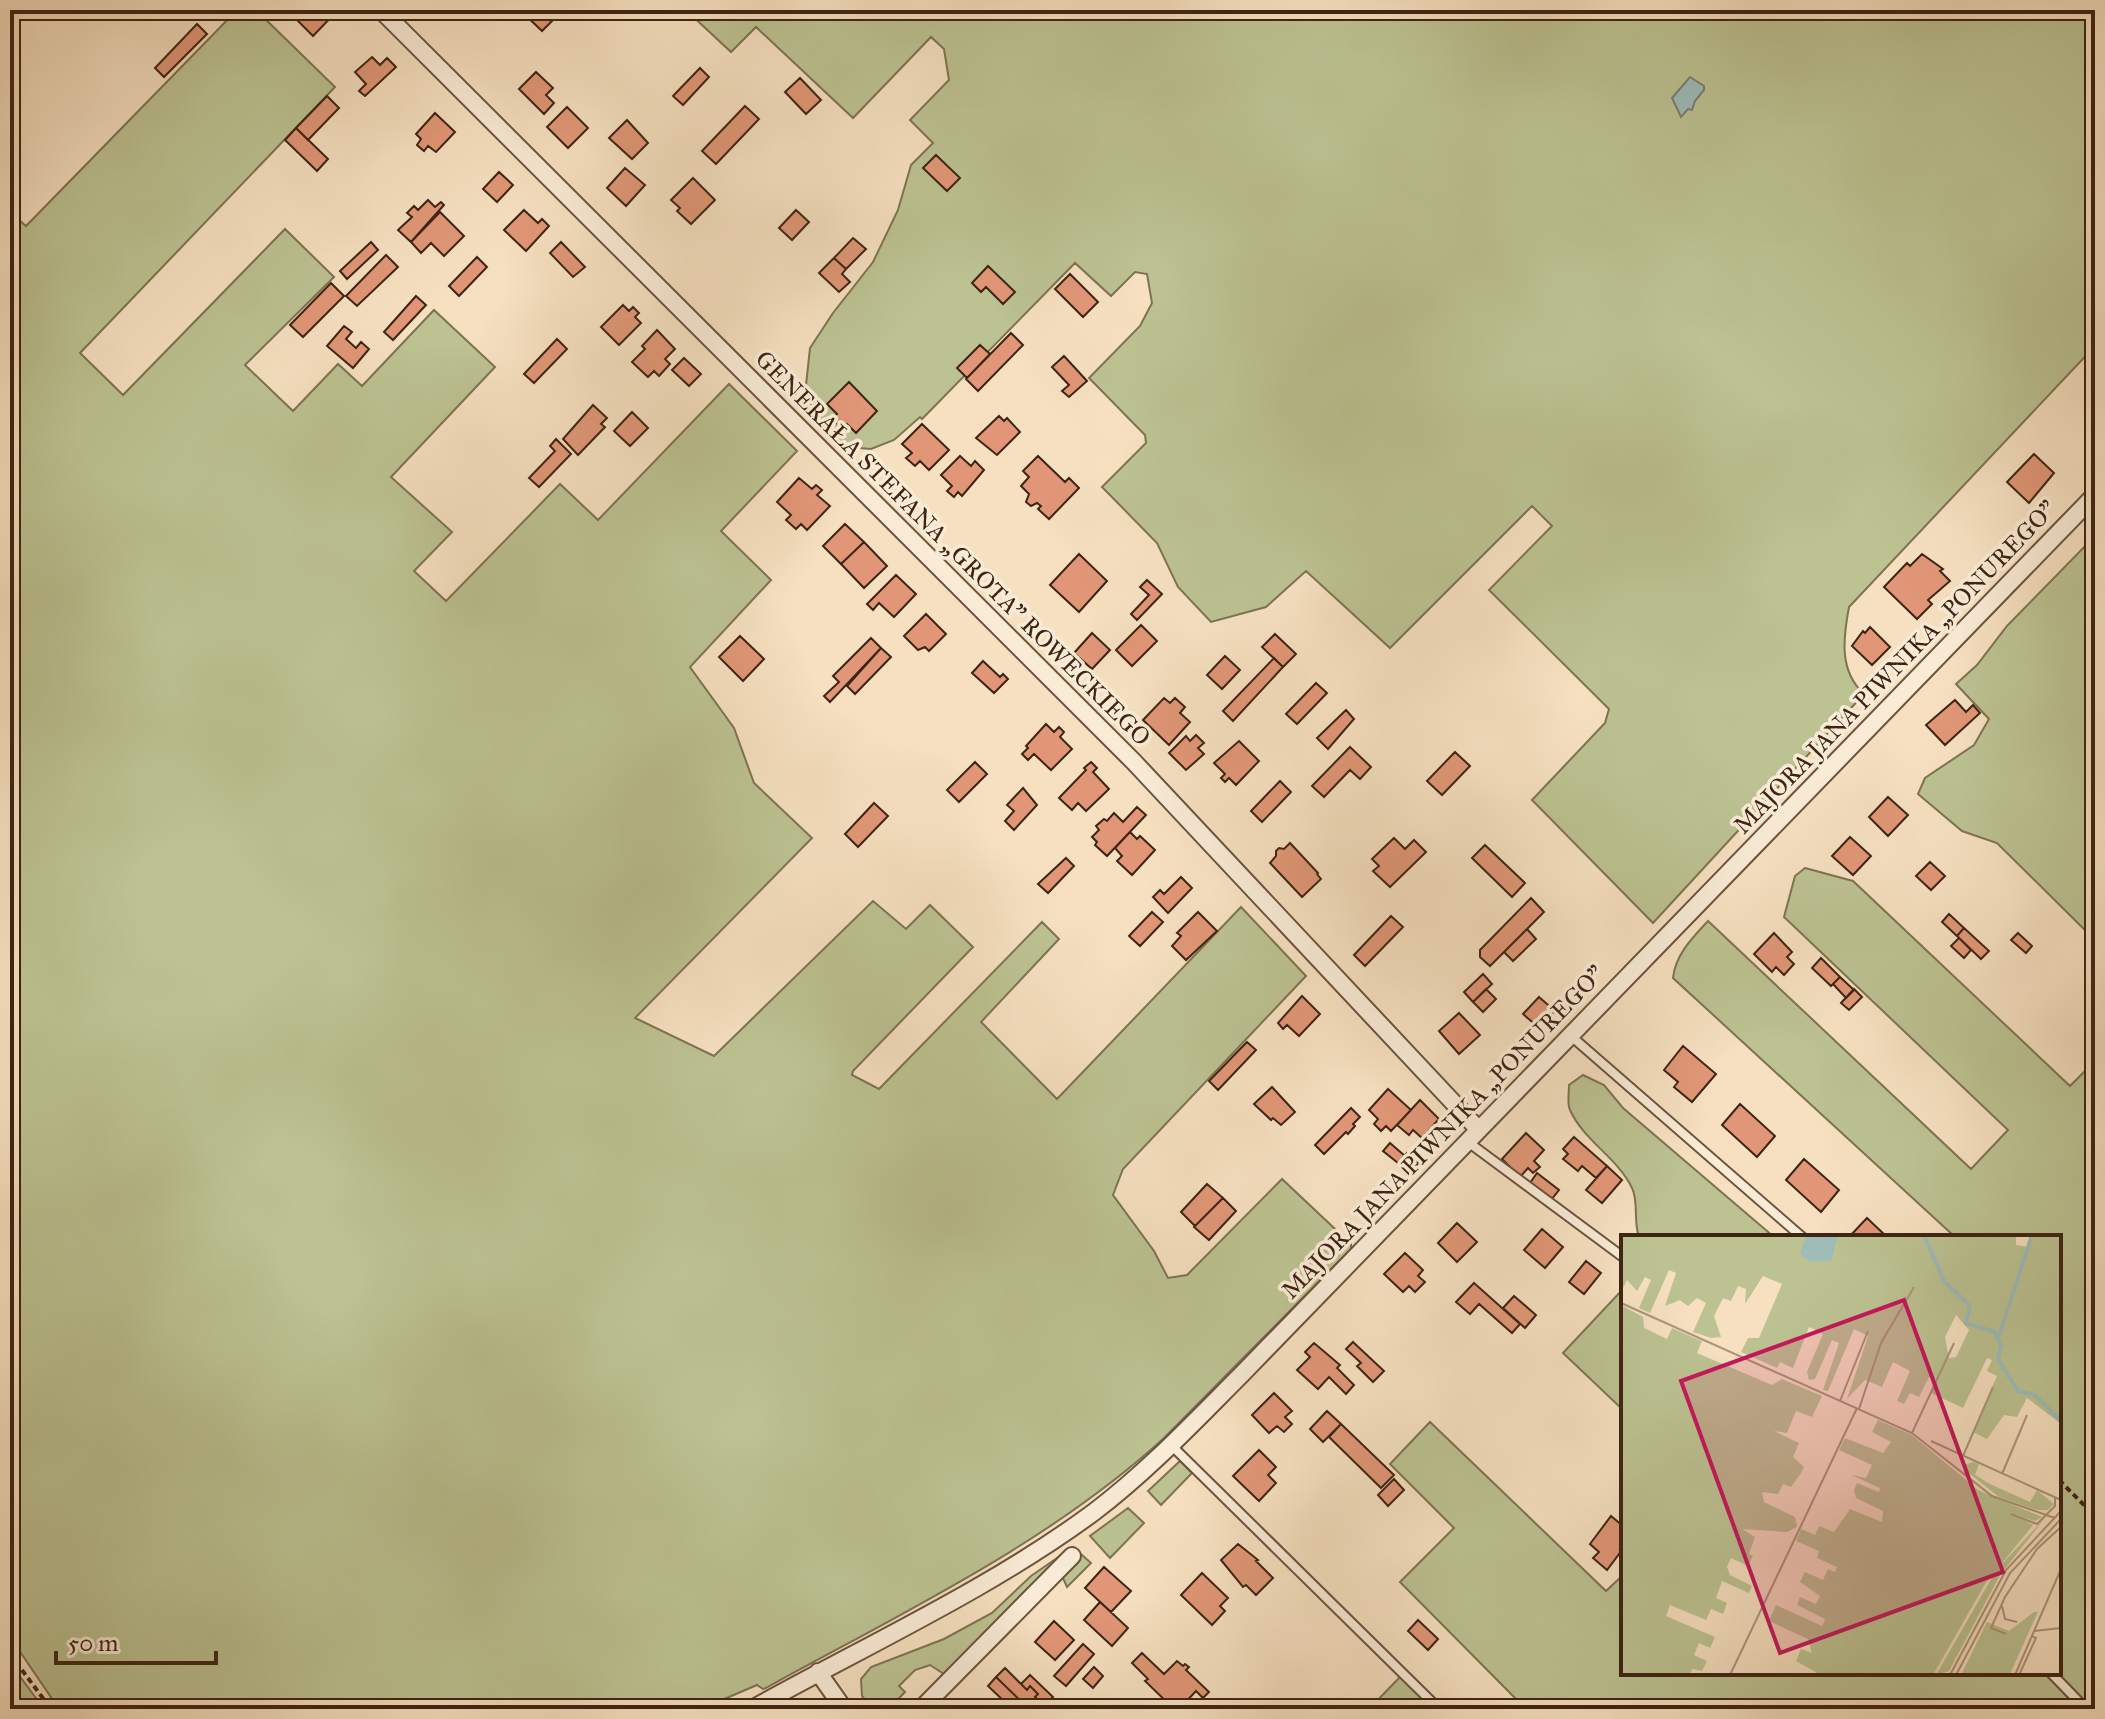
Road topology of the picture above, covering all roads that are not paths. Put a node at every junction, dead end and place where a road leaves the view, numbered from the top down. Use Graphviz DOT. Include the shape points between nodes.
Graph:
graph roads {
  1 [pos="381,10"];
  2 [pos="2095,495"];
  3 [pos="1571,1036"];
  4 [pos="1474,1136"];
  5 [pos="1800,1235"];
  6 [pos="1621,1255"];
  7 [pos="1171,1445"];
  8 [pos="1072,1556"];
  9 [pos="818,1672"];
  10 [pos="2053,1675"];
  11 [pos="752,1709"];
  12 [pos="844,1709"];
  13 [pos="921,1709"];
  14 [pos="1439,1709"];
  15 [pos="2086,1709"];
  1 -- 4 [label="street, GENERAŁA STEFANA „GROTA” ROWECKIEGO" via="1134,762"];
  2 -- 3 [label="street, MAJORA JANA PIWNIKA „PONUREGO”"];
  3 -- 4 [label="street, MAJORA JANA PIWNIKA „PONUREGO”"];
  3 -- 5 [label="lane"];
  4 -- 6 [label="lane"];
  4 -- 7 [label="street, MAJORA JANA PIWNIKA „PONUREGO”"];
  7 -- 9 [label="street, MAJORA JANA PIWNIKA „PONUREGO”" via="1062,1535"];
  7 -- 14 [label="lane"];
  8 -- 13 [label="street"];
  9 -- 11 [label="street, MAJORA JANA PIWNIKA „PONUREGO”"];
  9 -- 12 [label="street"];
  10 -- 15 [label="lane"];
}
